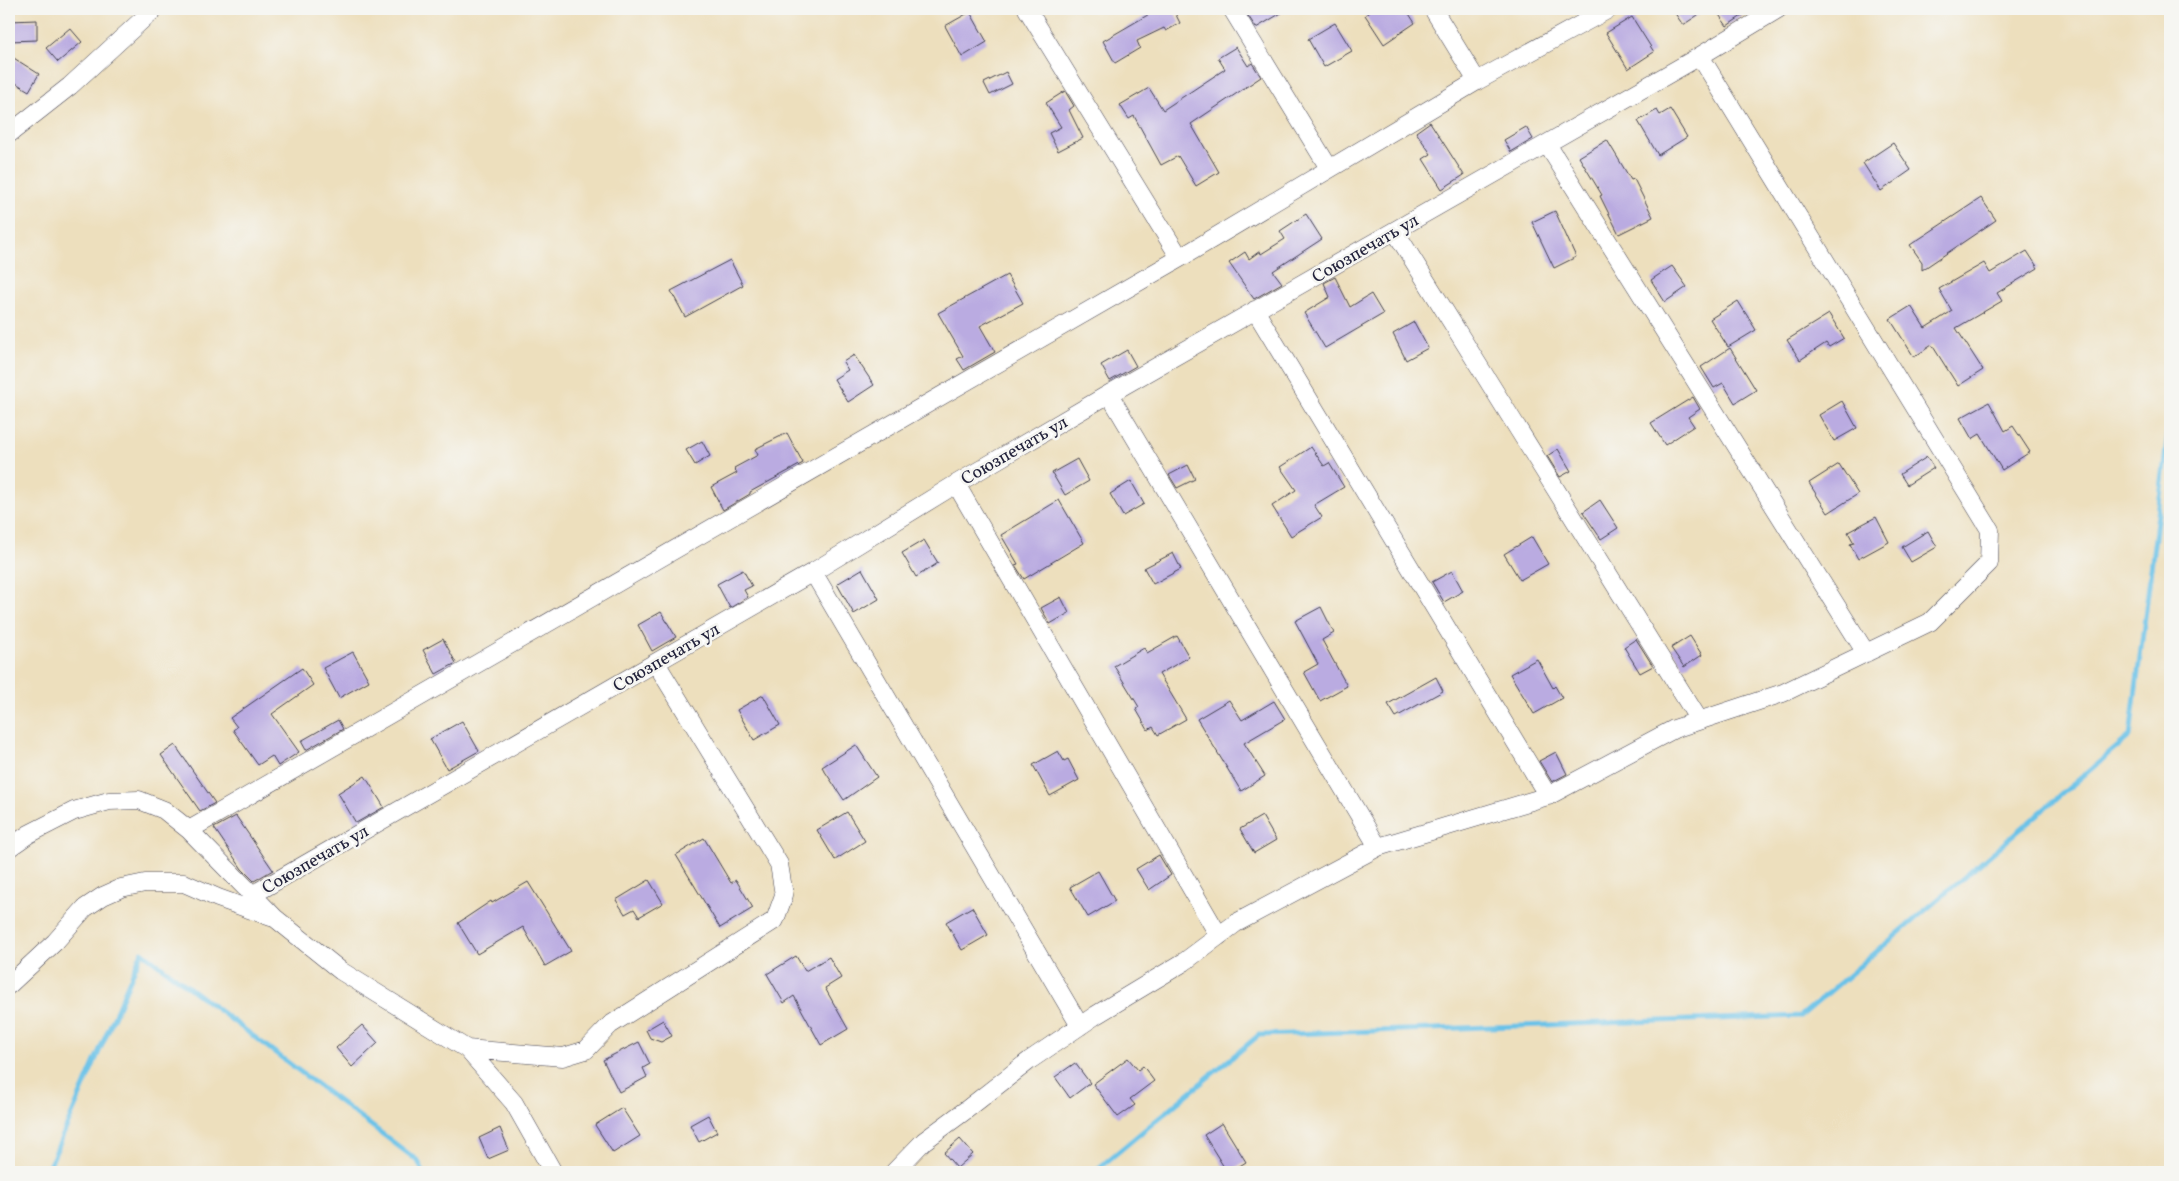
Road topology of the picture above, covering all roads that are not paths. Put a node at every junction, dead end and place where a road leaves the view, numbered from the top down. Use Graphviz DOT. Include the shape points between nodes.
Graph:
graph roads {
  1 [pos="154,9"];
  2 [pos="1027,9"];
  3 [pos="1232,9"];
  4 [pos="1433,9"];
  5 [pos="1609,9"];
  6 [pos="1778,9"];
  7 [pos="1700,56"];
  8 [pos="1477,81"];
  9 [pos="9,134"];
  10 [pos="1547,144"];
  11 [pos="1329,168"];
  12 [pos="1395,231"];
  13 [pos="1180,258"];
  14 [pos="1255,310"];
  15 [pos="1109,394"];
  16 [pos="956,484"];
  17 [pos="813,572"];
  18 [pos="1866,653"];
  19 [pos="656,663"];
  20 [pos="1699,720"];
  21 [pos="1548,796"];
  22 [pos="189,830"];
  23 [pos="9,834"];
  24 [pos="29,834"];
  25 [pos="1378,847"];
  26 [pos="9,848"];
  27 [pos="252,895"];
  28 [pos="275,918"];
  29 [pos="1219,936"];
  30 [pos="9,985"];
  31 [pos="1080,1026"];
  32 [pos="467,1049"];
  33 [pos="553,1172"];
  34 [pos="894,1172"];
  1 -- 9 [label="street" via="70,86"];
  2 -- 13 [label="street"];
  3 -- 11 [label="street"];
  4 -- 8 [label="street"];
  5 -- 8 [label="street"];
  6 -- 7 [label="street, Союзпечать ул"];
  7 -- 10 [label="street, Союзпечать ул"];
  7 -- 18 [label="street" via="1990,530 1989,563 1930,622"];
  8 -- 11 [label="street"];
  10 -- 12 [label="street, Союзпечать ул"];
  10 -- 18 [label="street"];
  11 -- 13 [label="street"];
  12 -- 14 [label="street, Союзпечать ул"];
  12 -- 20 [label="street"];
  13 -- 22 [label="street"];
  14 -- 15 [label="street, Союзпечать ул"];
  14 -- 21 [label="street"];
  15 -- 16 [label="street, Союзпечать ул"];
  15 -- 25 [label="street"];
  16 -- 17 [label="street, Союзпечать ул"];
  16 -- 29 [label="street"];
  17 -- 19 [label="street, Союзпечать ул"];
  17 -- 31 [label="street"];
  18 -- 20 [label="street" via="1783,693"];
  19 -- 27 [label="street, Союзпечать ул"];
  19 -- 32 [label="street" via="778,864 784,895 775,920 610,1025 586,1050 563,1057"];
  20 -- 21 [label="street" via="1674,728"];
  21 -- 25 [label="street"];
  22 -- 24 [label="street" via="164,810 139,800 109,801 74,811"];
  22 -- 27 [label="street"];
  23 -- 24 [label="street"];
  24 -- 26 [label="street"];
  25 -- 29 [label="street" via="1236,923"];
  27 -- 28 [label="street"];
  28 -- 30 [label="street" via="184,883 145,883 121,888 85,908 56,942"];
  28 -- 32 [label="street" via="341,971"];
  29 -- 31 [label="street" via="1184,962"];
  31 -- 34 [label="street" via="924,1141"];
  32 -- 33 [label="street" via="514,1103"];
}
